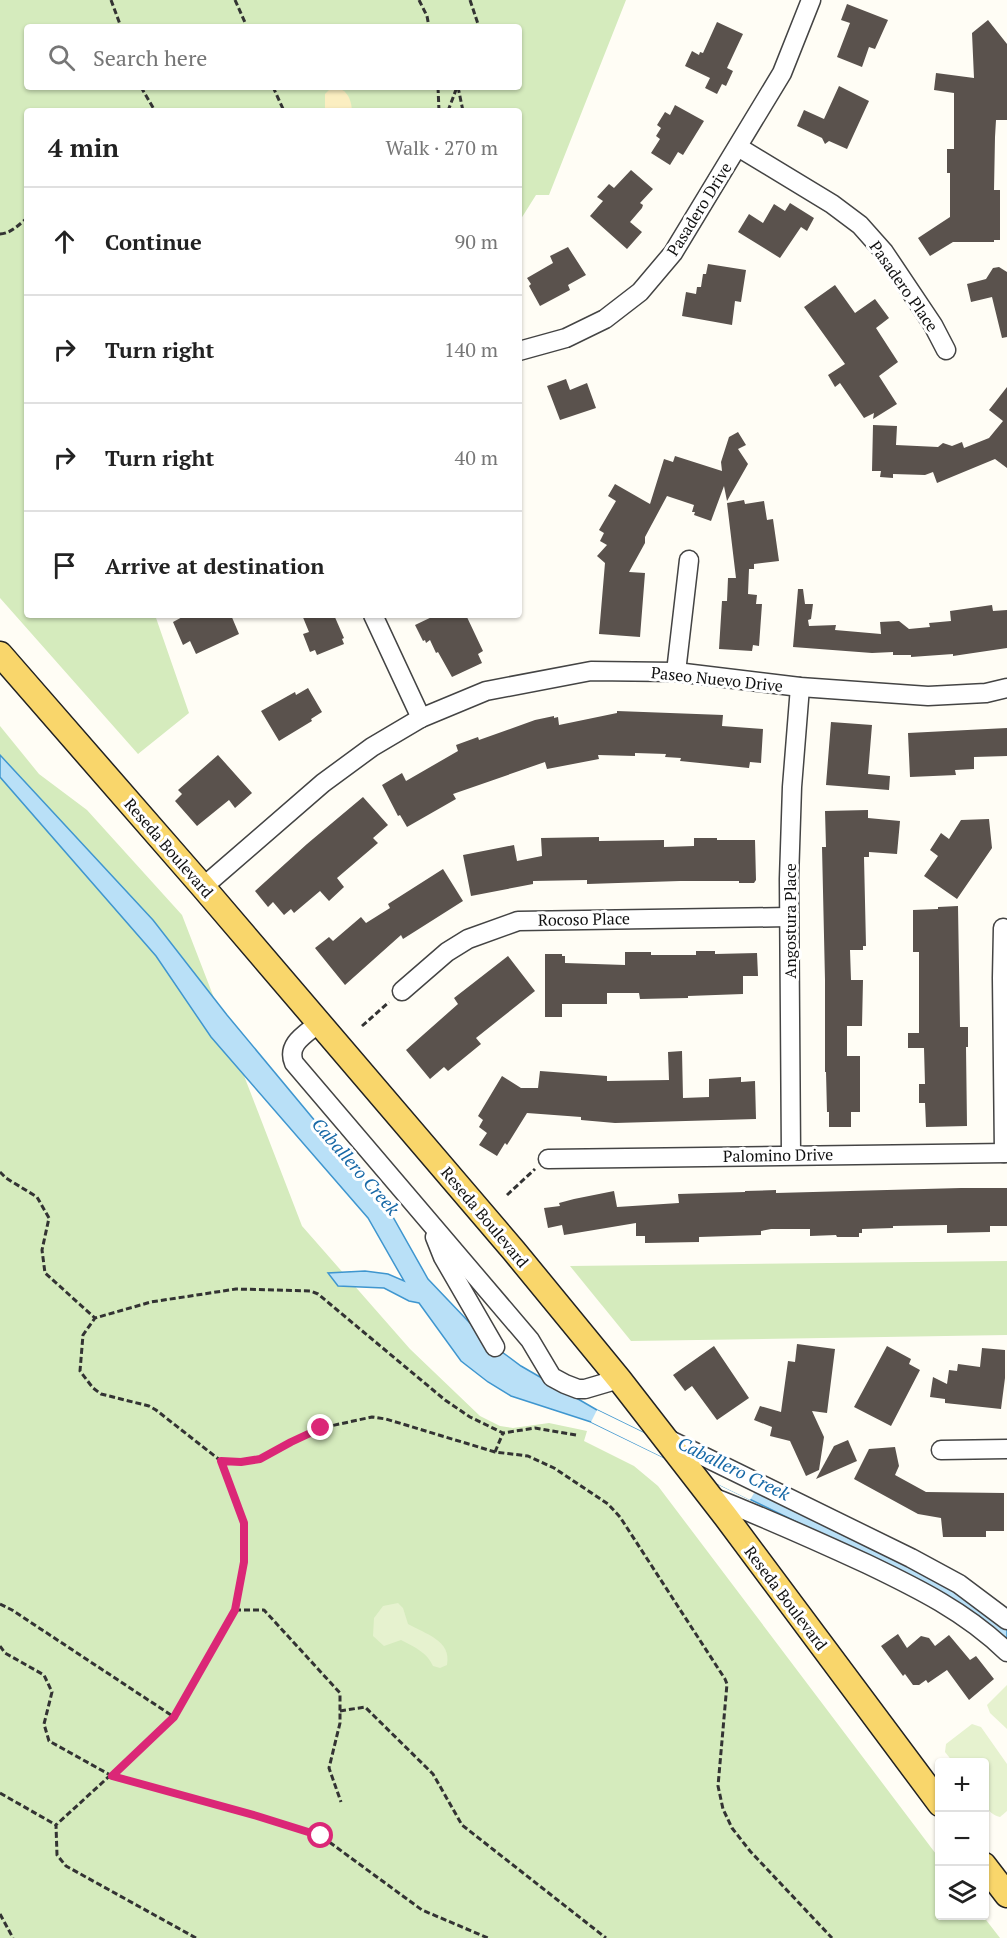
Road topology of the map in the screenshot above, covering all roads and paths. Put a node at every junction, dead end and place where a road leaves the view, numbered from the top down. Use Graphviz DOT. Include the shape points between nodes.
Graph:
graph roads {
  1 [pos="111,0"];
  2 [pos="235,0"];
  3 [pos="419,0"];
  4 [pos="470,0"];
  5 [pos="811,0"];
  6 [pos="120,24"];
  7 [pos="246,24"];
  8 [pos="428,24"];
  9 [pos="478,24"];
  10 [pos="143,90"];
  11 [pos="274,90"];
  12 [pos="438,90"];
  13 [pos="457,90"];
  14 [pos="459,90"];
  15 [pos="153,108"];
  16 [pos="283,108"];
  17 [pos="439,108"];
  18 [pos="449,108"];
  19 [pos="462,108"];
  20 [pos="738,147"];
  21 [pos="24,220"];
  22 [pos="0,234"];
  23 [pos="522,350"];
  24 [pos="946,350"];
  25 [pos="689,560"];
  26 [pos="374,618"];
  27 [pos="0,654"];
  28 [pos="676,672"];
  29 [pos="800,687"];
  30 [pos="1007,688"];
  31 [pos="422,718"];
  32 [pos="203,887"];
  33 [pos="789,917"];
  34 [pos="1004,928"];
  35 [pos="402,991"];
  36 [pos="319,1023"];
  37 [pos="362,1026"];
  38 [pos="1006,1153"];
  39 [pos="791,1155"];
  40 [pos="548,1159"];
  41 [pos="0,1172"];
  42 [pos="507,1196"];
  43 [pos="429,1221"];
  44 [pos="95,1318"];
  45 [pos="495,1347"];
  46 [pos="619,1379"];
  47 [pos="503,1432"];
  48 [pos="576,1435"];
  49 [pos="667,1441"];
  50 [pos="1007,1449"];
  51 [pos="941,1450"];
  52 [pos="495,1452"];
  53 [pos="221,1461"];
  54 [pos="708,1495"];
  55 [pos="0,1604"];
  56 [pos="235,1610"];
  57 [pos="1007,1620"];
  58 [pos="0,1646"];
  59 [pos="1007,1652"];
  60 [pos="340,1711"];
  61 [pos="174,1717"];
  62 [pos="112,1776"];
  63 [pos="0,1793"];
  64 [pos="935,1799"];
  65 [pos="341,1802"];
  66 [pos="56,1825"];
  67 [pos="985,1866"];
  68 [pos="1007,1895"];
  69 [pos="0,1914"];
  70 [pos="13,1938"];
  71 [pos="196,1938"];
  72 [pos="488,1938"];
  73 [pos="606,1938"];
  74 [pos="832,1938"];
  1 -- 6 [label="path"];
  2 -- 7 [label="path"];
  3 -- 8 [label="path"];
  4 -- 9 [label="path"];
  5 -- 20 [label="street, Pasadero Drive" via="782,73"];
  10 -- 15 [label="path"];
  11 -- 16 [label="path"];
  12 -- 17 [label="path"];
  13 -- 18 [label="path"];
  14 -- 19 [label="path"];
  20 -- 23 [label="street, Pasadero Drive" via="673,253 640,292 605,319 566,338"];
  20 -- 24 [label="street, Pasadero Place" via="860,225 884,252"];
  21 -- 22 [label="path"];
  25 -- 28 [label="street"];
  26 -- 31 [label="street"];
  27 -- 32 [label="main road, Reseda Boulevard"];
  28 -- 29 [label="street, Paseo Nuevo Drive"];
  28 -- 31 [label="street, Paseo Nuevo Drive" via="591,671 486,691"];
  29 -- 30 [label="street, Paseo Nuevo Drive" via="928,696"];
  29 -- 33 [label="street, Angostura Place" via="792,787"];
  31 -- 32 [label="street, Paseo Nuevo Drive" via="322,783"];
  32 -- 36 [label="main road, Reseda Boulevard"];
  33 -- 35 [label="street, Rocoso Place" via="519,921 468,939"];
  33 -- 39 [label="street, Angostura Place"];
  34 -- 38 [label="street"];
  35 -- 37 [label="path"];
  36 -- 43 [label="street" via="294,1044 294,1063"];
  36 -- 46 [label="main road, Reseda Boulevard"];
  38 -- 39 [label="street, Palomino Drive"];
  39 -- 40 [label="street, Palomino Drive"];
  40 -- 42 [label="path"];
  41 -- 44 [label="path" via="37,1197 49,1218 42,1250 45,1273"];
  43 -- 45 [label="street" via="443,1257"];
  43 -- 46 [label="street" via="530,1340 552,1377 578,1389"];
  44 -- 47 [label="path" via="151,1302 236,1289 311,1291 445,1400"];
  44 -- 53 [label="path" via="83,1335 80,1371 93,1388 101,1394 149,1406"];
  46 -- 49 [label="main road, Reseda Boulevard"];
  47 -- 48 [label="path" via="535,1428"];
  47 -- 52 [label="path"];
  49 -- 54 [label="main road, Reseda Boulevard"];
  49 -- 57 [label="street" via="911,1558 960,1584"];
  50 -- 51 [label="street"];
  52 -- 53 [label="path" via="372,1417 321,1428 260,1459"];
  52 -- 74 [label="path" via="528,1456 554,1468 608,1504 620,1517 725,1678 718,1786 732,1828"];
  53 -- 56 [label="path" via="244,1523 244,1562"];
  54 -- 59 [label="street" via="790,1527 921,1590 949,1606"];
  54 -- 64 [label="main road, Reseda Boulevard"];
  55 -- 61 [label="path"];
  56 -- 60 [label="path" via="264,1610 340,1693"];
  56 -- 61 [label="path"];
  58 -- 62 [label="path" via="5,1653 44,1675 52,1692 44,1724 49,1741"];
  60 -- 65 [label="path" via="329,1768"];
  60 -- 73 [label="path" via="365,1707 433,1774 462,1825"];
  61 -- 62 [label="path"];
  62 -- 66 [label="path"];
  62 -- 72 [label="path" via="321,1836 422,1910"];
  63 -- 66 [label="path"];
  66 -- 71 [label="path" via="57,1855 66,1866"];
  67 -- 68 [label="main road"];
  69 -- 70 [label="path"];
}
